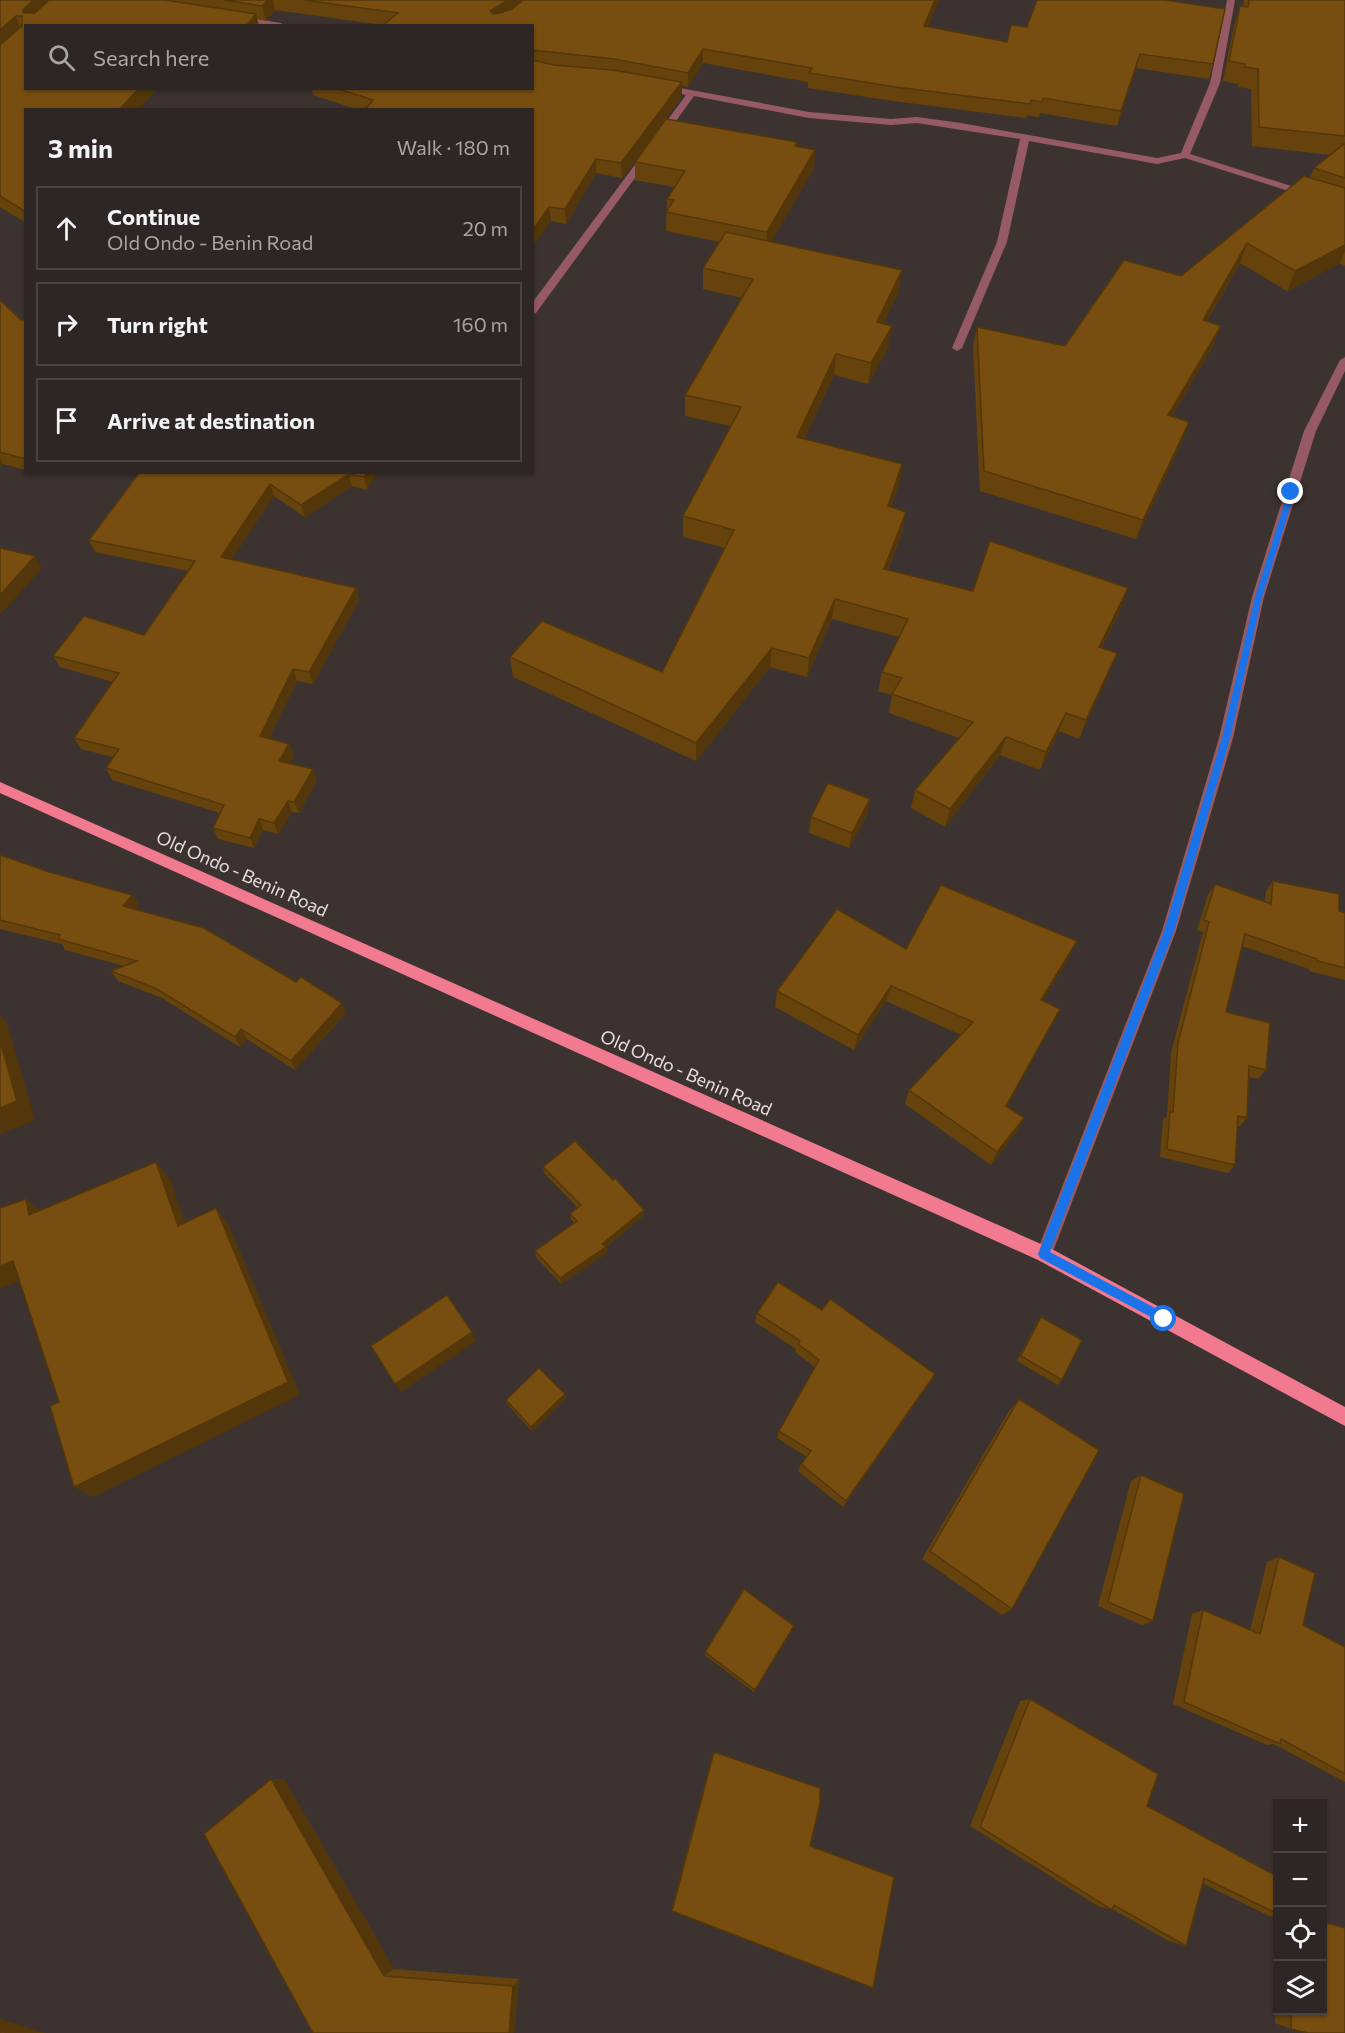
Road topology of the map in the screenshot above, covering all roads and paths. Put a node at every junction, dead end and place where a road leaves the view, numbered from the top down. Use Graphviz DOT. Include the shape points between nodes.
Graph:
graph roads {
  1 [pos="1231,0"];
  2 [pos="1219,13"];
  3 [pos="1230,15"];
  4 [pos="226,17"];
  5 [pos="269,24"];
  6 [pos="658,87"];
  7 [pos="692,93"];
  8 [pos="1026,138"];
  9 [pos="1185,155"];
  10 [pos="1345,206"];
  11 [pos="534,308"];
  12 [pos="957,348"];
  13 [pos="1345,360"];
  14 [pos="0,787"];
  15 [pos="1044,1254"];
  16 [pos="1345,1417"];
  1 -- 3 [label="street"];
  2 -- 3 [label="street"];
  3 -- 9 [label="street" via="1215,83"];
  4 -- 5 [label="street"];
  6 -- 7 [label="street"];
  7 -- 8 [label="street" via="809,115 891,122 917,120"];
  7 -- 11 [label="street"];
  8 -- 9 [label="street" via="1157,161"];
  8 -- 12 [label="street" via="1002,242"];
  9 -- 10 [label="street"];
  13 -- 15 [label="street" via="1310,431 1258,597 1226,738 1169,931"];
  14 -- 15 [label="main road, Old Ondo - Benin Road"];
  15 -- 16 [label="main road, Old Ondo - Benin Road"];
}
